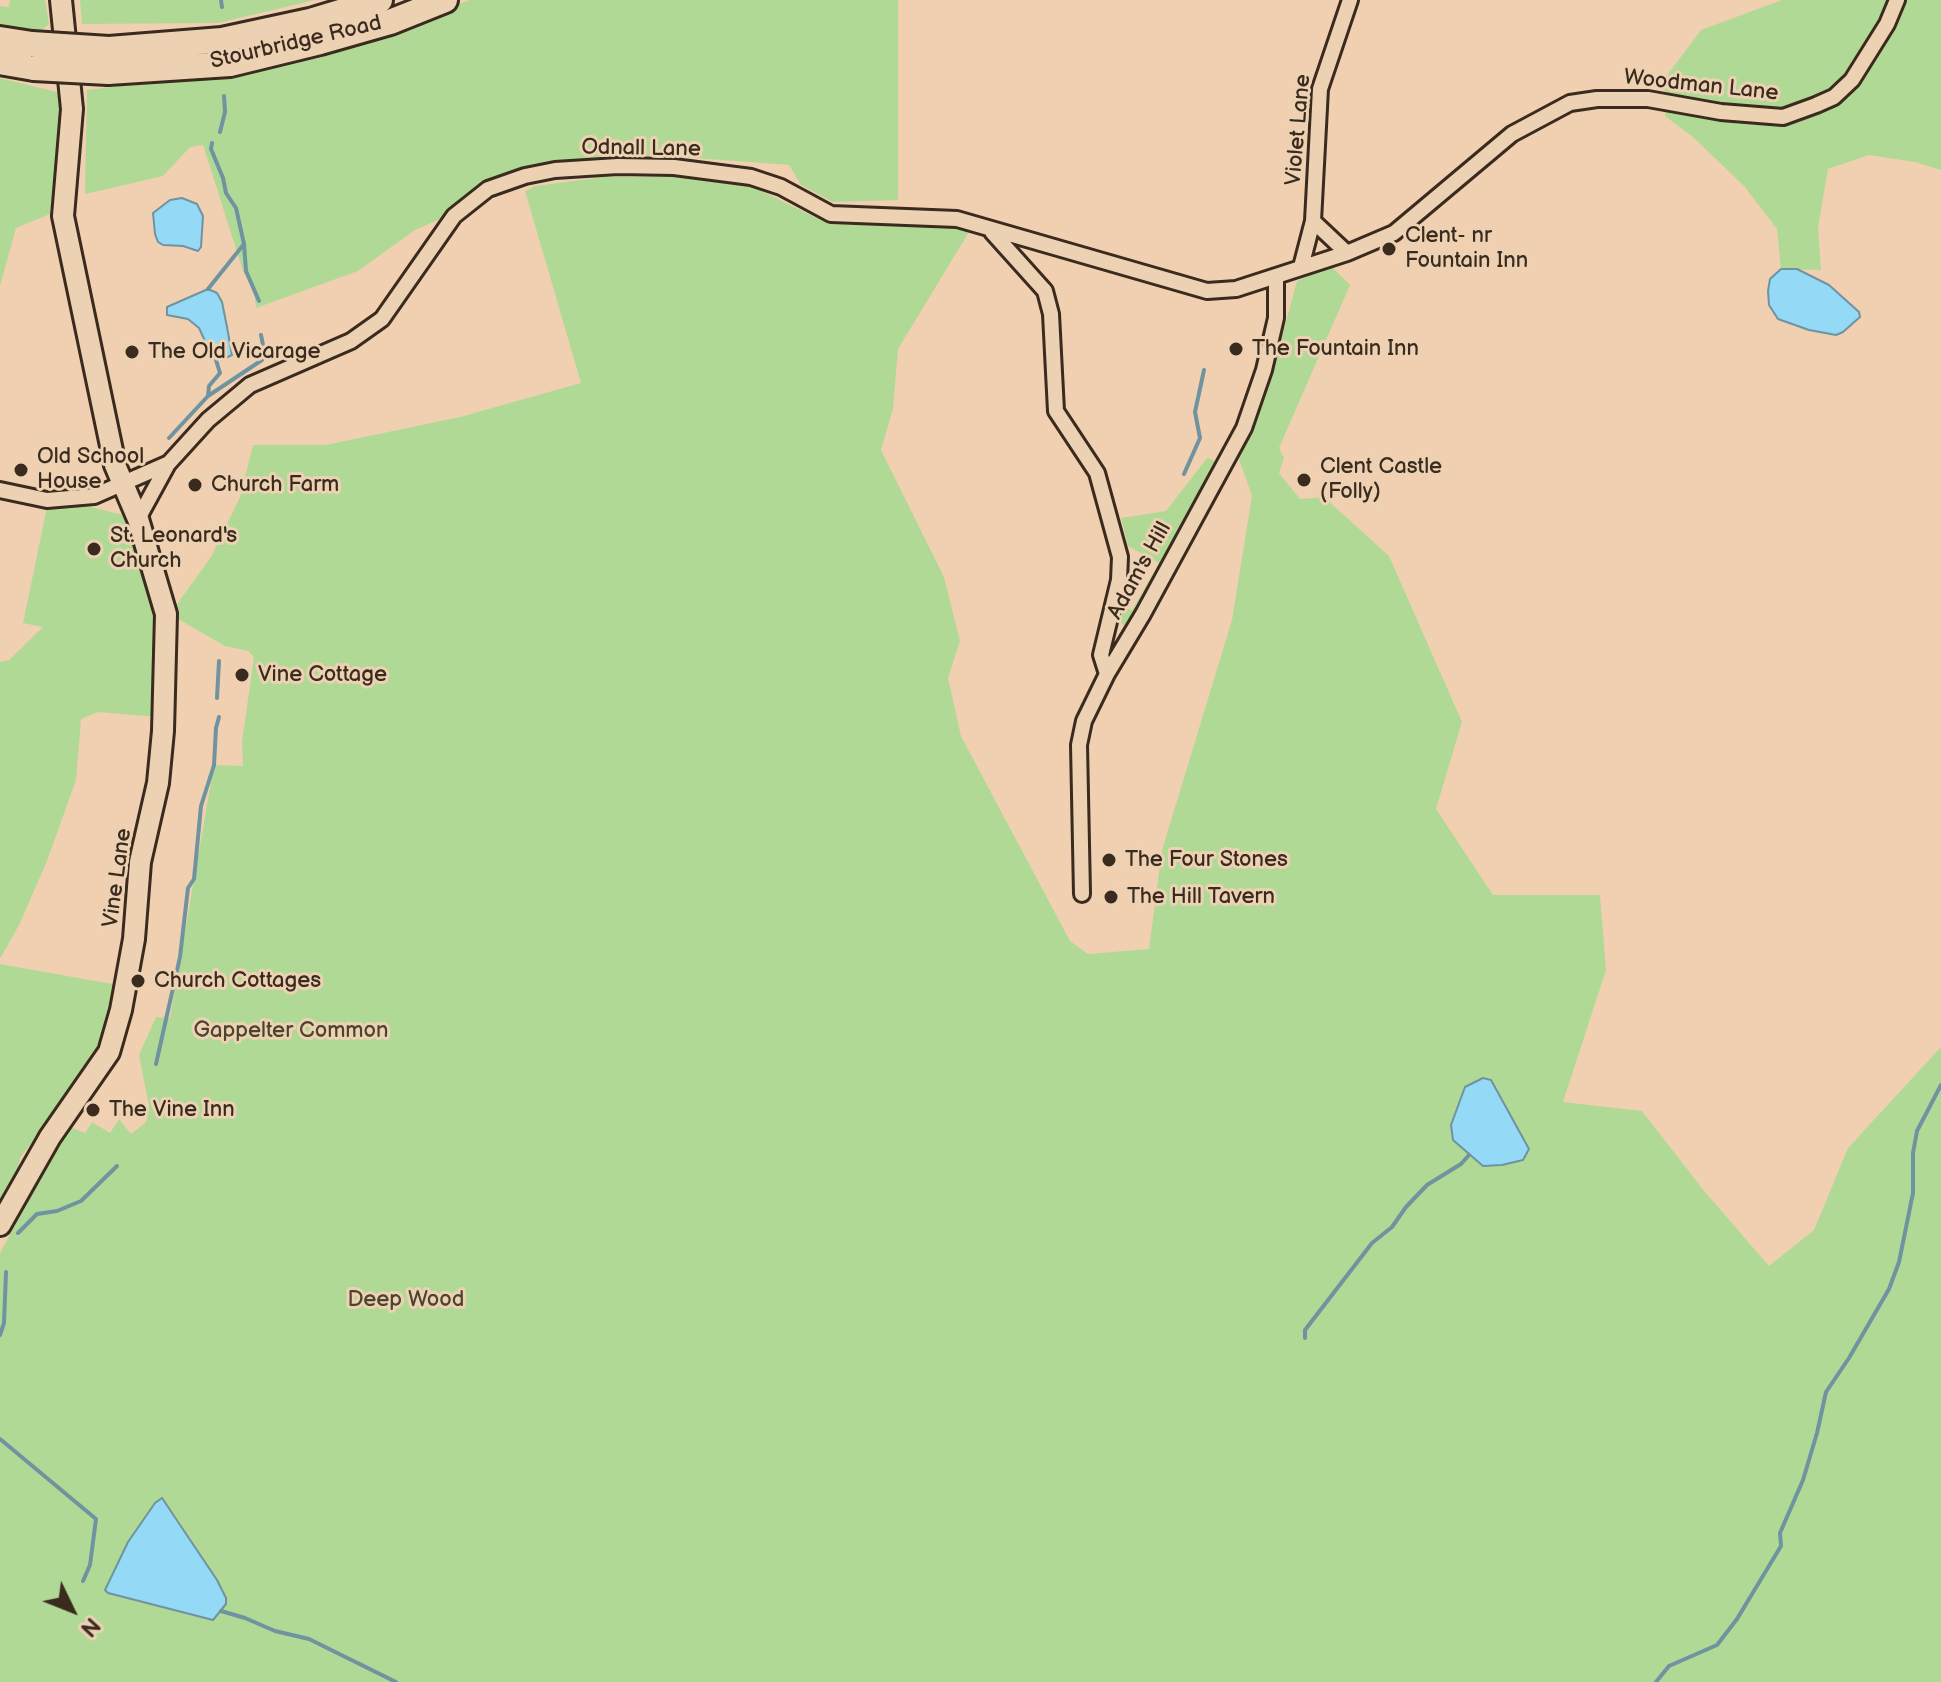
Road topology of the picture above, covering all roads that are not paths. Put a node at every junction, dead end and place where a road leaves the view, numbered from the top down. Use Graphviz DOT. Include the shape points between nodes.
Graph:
graph roads {
  1 [pos="61,0"];
  2 [pos="380,0"];
  3 [pos="445,0"];
  4 [pos="1350,0"];
  5 [pos="1897,0"];
  6 [pos="0,39"];
  7 [pos="33,56"];
  8 [pos="108,61"];
  9 [pos="0,62"];
  10 [pos="1313,221"];
  11 [pos="992,232"];
  12 [pos="1347,253"];
  13 [pos="1301,267"];
  14 [pos="1276,277"];
  15 [pos="168,464"];
  16 [pos="121,483"];
  17 [pos="0,490"];
  18 [pos="138,519"];
  19 [pos="1108,623"];
  20 [pos="1132,632"];
  21 [pos="1107,674"];
  22 [pos="1082,894"];
  23 [pos="1,1218"];
  1 -- 16 [label="street, Vine Lane" via="72,109 63,216"];
  2 -- 8 [label="highway, Stourbridge Road" via="310,21"];
  3 -- 8 [label="highway, Stourbridge Road" via="390,22 230,64"];
  4 -- 10 [label="street, Violet Lane" via="1320,89"];
  5 -- 12 [label="street, Woodman Lane" via="1852,80 1834,97 1783,117 1648,99 1570,103 1512,134 1394,233"];
  6 -- 7 [label="highway, Stourbridge Road"];
  7 -- 8 [label="highway, Stourbridge Road, bridge"];
  7 -- 9 [label="highway, Stourbridge Road"];
  10 -- 12 [label="street"];
  10 -- 13 [label="street, Violet Lane"];
  11 -- 14 [label="street, Odnall Lane" via="1207,291"];
  11 -- 15 [label="street, Odnall Lane" via="957,219 831,214 751,177 674,167 555,170 525,176 488,189 454,216 382,319 351,341 250,385"];
  11 -- 19 [label="street" via="1045,291 1056,411 1097,473 1120,557"];
  12 -- 13 [label="street, Woodman Lane"];
  13 -- 14 [label="street, Odnall Lane"];
  14 -- 20 [label="street, Adam's Hill" via="1273,331 1244,428"];
  15 -- 16 [label="street, Odnall Lane"];
  15 -- 18 [label="street, Odnall Lane"];
  16 -- 17 [label="street, Odnall Lane" via="94,496 68,500"];
  16 -- 18 [label="street, Vine Lane"];
  18 -- 23 [label="street, Vine Lane" via="166,614 163,731 121,1010 109,1052"];
  19 -- 20 [label="street"];
  19 -- 21 [label="street" via="1101,655"];
  20 -- 21 [label="street, Adam's Hill"];
  21 -- 22 [label="street, Adam's Hill" via="1084,721 1079,745"];
}
